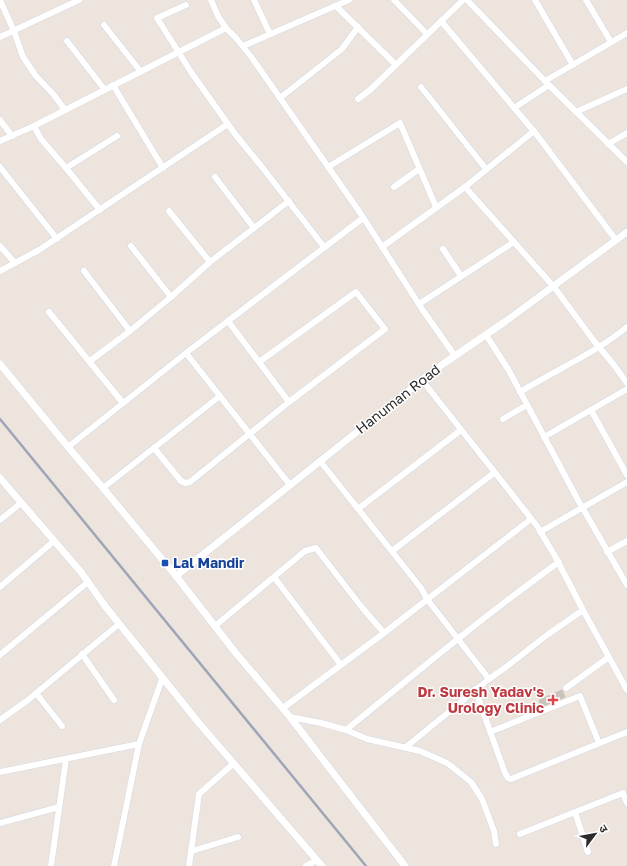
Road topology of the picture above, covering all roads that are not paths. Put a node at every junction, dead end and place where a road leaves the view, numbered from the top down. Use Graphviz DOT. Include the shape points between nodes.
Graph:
graph roads {
  1 [pos="0,0"];
  2 [pos="79,0"];
  3 [pos="211,0"];
  4 [pos="254,0"];
  5 [pos="349,0"];
  6 [pos="394,0"];
  7 [pos="463,0"];
  8 [pos="467,0"];
  9 [pos="535,0"];
  10 [pos="586,0"];
  11 [pos="66,3"];
  12 [pos="186,5"];
  13 [pos="336,6"];
  14 [pos="441,22"];
  15 [pos="104,25"];
  16 [pos="358,27"];
  17 [pos="226,28"];
  18 [pos="14,31"];
  19 [pos="627,33"];
  20 [pos="270,34"];
  21 [pos="427,34"];
  22 [pos="0,37"];
  23 [pos="67,41"];
  24 [pos="611,42"];
  25 [pos="243,46"];
  26 [pos="179,52"];
  27 [pos="396,65"];
  28 [pos="573,65"];
  29 [pos="141,72"];
  30 [pos="547,83"];
  31 [pos="113,85"];
  32 [pos="421,87"];
  33 [pos="627,89"];
  34 [pos="105,90"];
  35 [pos="280,98"];
  36 [pos="358,99"];
  37 [pos="514,108"];
  38 [pos="65,110"];
  39 [pos="576,112"];
  40 [pos="0,120"];
  41 [pos="228,124"];
  42 [pos="34,126"];
  43 [pos="534,131"];
  44 [pos="627,133"];
  45 [pos="12,136"];
  46 [pos="117,136"];
  47 [pos="0,141"];
  48 [pos="608,144"];
  49 [pos="627,162"];
  50 [pos="0,167"];
  51 [pos="328,167"];
  52 [pos="66,168"];
  53 [pos="163,168"];
  54 [pos="419,169"];
  55 [pos="486,169"];
  56 [pos="215,177"];
  57 [pos="394,187"];
  58 [pos="465,187"];
  59 [pos="289,201"];
  60 [pos="436,207"];
  61 [pos="100,210"];
  62 [pos="169,211"];
  63 [pos="363,218"];
  64 [pos="254,228"];
  65 [pos="627,232"];
  66 [pos="57,239"];
  67 [pos="616,240"];
  68 [pos="514,242"];
  69 [pos="0,246"];
  70 [pos="131,246"];
  71 [pos="382,246"];
  72 [pos="324,247"];
  73 [pos="443,249"];
  74 [pos="210,262"];
  75 [pos="15,263"];
  76 [pos="84,270"];
  77 [pos="0,271"];
  78 [pos="461,276"];
  79 [pos="554,287"];
  80 [pos="171,297"];
  81 [pos="419,304"];
  82 [pos="49,312"];
  83 [pos="228,321"];
  84 [pos="627,327"];
  85 [pos="130,331"];
  86 [pos="486,335"];
  87 [pos="599,346"];
  88 [pos="186,353"];
  89 [pos="455,356"];
  90 [pos="90,361"];
  91 [pos="259,362"];
  92 [pos="0,364"];
  93 [pos="422,380"];
  94 [pos="627,383"];
  95 [pos="627,389"];
  96 [pos="520,392"];
  97 [pos="220,396"];
  98 [pos="289,402"];
  99 [pos="123,403"];
  100 [pos="527,405"];
  101 [pos="591,410"];
  102 [pos="503,419"];
  103 [pos="461,430"];
  104 [pos="250,435"];
  105 [pos="544,437"];
  106 [pos="68,447"];
  107 [pos="154,448"];
  108 [pos="320,461"];
  109 [pos="494,473"];
  110 [pos="627,475"];
  111 [pos="0,478"];
  112 [pos="627,482"];
  113 [pos="290,486"];
  114 [pos="103,488"];
  115 [pos="21,503"];
  116 [pos="582,507"];
  117 [pos="358,509"];
  118 [pos="531,519"];
  119 [pos="0,520"];
  120 [pos="540,532"];
  121 [pos="54,541"];
  122 [pos="627,541"];
  123 [pos="392,552"];
  124 [pos="607,552"];
  125 [pos="559,562"];
  126 [pos="176,576"];
  127 [pos="274,576"];
  128 [pos="88,582"];
  129 [pos="627,585"];
  130 [pos="0,587"];
  131 [pos="427,599"];
  132 [pos="583,610"];
  133 [pos="119,624"];
  134 [pos="215,626"];
  135 [pos="384,633"];
  136 [pos="459,638"];
  137 [pos="82,654"];
  138 [pos="0,655"];
  139 [pos="609,657"];
  140 [pos="341,665"];
  141 [pos="162,679"];
  142 [pos="489,679"];
  143 [pos="566,688"];
  144 [pos="475,689"];
  145 [pos="627,690"];
  146 [pos="36,693"];
  147 [pos="114,700"];
  148 [pos="283,708"];
  149 [pos="290,718"];
  150 [pos="0,720"];
  151 [pos="62,726"];
  152 [pos="346,730"];
  153 [pos="490,732"];
  154 [pos="627,732"];
  155 [pos="139,744"];
  156 [pos="599,744"];
  157 [pos="406,747"];
  158 [pos="66,759"];
  159 [pos="234,763"];
  160 [pos="0,772"];
  161 [pos="627,803"];
  162 [pos="59,807"];
  163 [pos="574,812"];
  164 [pos="0,823"];
  165 [pos="520,834"];
  166 [pos="238,837"];
  167 [pos="496,844"];
  168 [pos="192,851"];
  169 [pos="588,852"];
  170 [pos="319,863"];
  171 [pos="51,866"];
  172 [pos="114,866"];
  173 [pos="189,866"];
  174 [pos="306,866"];
  175 [pos="405,866"];
  1 -- 18 [label="street"];
  2 -- 11 [label="street"];
  3 -- 17 [label="street"];
  4 -- 20 [label="street"];
  5 -- 13 [label="street"];
  6 -- 21 [label="street"];
  7 -- 14 [label="street"];
  8 -- 30 [label="street"];
  9 -- 28 [label="street"];
  10 -- 24 [label="street"];
  11 -- 18 [label="street"];
  12 -- 26 [label="street" via="156,18"];
  13 -- 16 [label="street"];
  13 -- 20 [label="street"];
  14 -- 21 [label="street"];
  14 -- 37 [label="street"];
  15 -- 29 [label="street"];
  16 -- 27 [label="street"];
  16 -- 35 [label="street" via="342,49"];
  17 -- 25 [label="street"];
  17 -- 26 [label="street"];
  18 -- 22 [label="street"];
  18 -- 38 [label="street" via="23,57"];
  19 -- 24 [label="street"];
  20 -- 25 [label="street"];
  21 -- 27 [label="street"];
  23 -- 34 [label="street"];
  24 -- 28 [label="street"];
  25 -- 35 [label="street"];
  26 -- 29 [label="street"];
  26 -- 41 [label="street" via="190,72"];
  27 -- 36 [label="street"];
  28 -- 30 [label="street"];
  29 -- 31 [label="street"];
  30 -- 37 [label="street"];
  30 -- 39 [label="street"];
  31 -- 34 [label="street"];
  31 -- 53 [label="street"];
  32 -- 55 [label="street"];
  33 -- 39 [label="street"];
  34 -- 38 [label="street"];
  35 -- 51 [label="street"];
  37 -- 43 [label="street"];
  38 -- 42 [label="street"];
  39 -- 48 [label="street"];
  40 -- 45 [label="street"];
  41 -- 53 [label="street"];
  41 -- 59 [label="street"];
  42 -- 45 [label="street"];
  42 -- 52 [label="street" via="41,139"];
  43 -- 55 [label="street"];
  43 -- 67 [label="street"];
  44 -- 48 [label="street"];
  45 -- 47 [label="street"];
  46 -- 52 [label="street"];
  48 -- 49 [label="street"];
  50 -- 66 [label="street"];
  51 -- 54 [label="street" via="400,123"];
  51 -- 63 [label="street"];
  52 -- 61 [label="street"];
  53 -- 61 [label="street"];
  54 -- 57 [label="street"];
  54 -- 60 [label="street"];
  55 -- 58 [label="street"];
  56 -- 64 [label="street"];
  58 -- 60 [label="street"];
  58 -- 68 [label="street"];
  59 -- 64 [label="street"];
  59 -- 72 [label="street"];
  60 -- 71 [label="street"];
  61 -- 66 [label="street"];
  62 -- 74 [label="street"];
  63 -- 71 [label="street"];
  63 -- 72 [label="street"];
  64 -- 74 [label="street"];
  65 -- 67 [label="street, Hanuman Road"];
  66 -- 75 [label="street"];
  67 -- 79 [label="street, Hanuman Road"];
  68 -- 78 [label="street"];
  68 -- 79 [label="street"];
  69 -- 75 [label="street"];
  70 -- 80 [label="street"];
  71 -- 81 [label="street"];
  72 -- 83 [label="street"];
  73 -- 78 [label="street"];
  74 -- 80 [label="street"];
  75 -- 77 [label="street"];
  76 -- 85 [label="street"];
  78 -- 81 [label="street"];
  79 -- 86 [label="street, Hanuman Road"];
  79 -- 87 [label="street"];
  80 -- 85 [label="street"];
  81 -- 89 [label="street"];
  82 -- 90 [label="street"];
  83 -- 88 [label="street"];
  83 -- 91 [label="street"];
  84 -- 87 [label="street"];
  85 -- 90 [label="street"];
  86 -- 89 [label="street, Hanuman Road"];
  86 -- 96 [label="street"];
  87 -- 94 [label="street"];
  87 -- 96 [label="street"];
  88 -- 97 [label="street"];
  88 -- 99 [label="street"];
  89 -- 93 [label="street, Hanuman Road"];
  90 -- 99 [label="street"];
  91 -- 98 [label="street"];
  91 -- 98 [label="street" via="356,292 385,329"];
  92 -- 106 [label="street"];
  93 -- 103 [label="street"];
  93 -- 108 [label="street, Hanuman Road"];
  95 -- 101 [label="street"];
  96 -- 100 [label="street"];
  97 -- 104 [label="street"];
  97 -- 107 [label="street"];
  98 -- 104 [label="street"];
  99 -- 106 [label="street"];
  100 -- 102 [label="street"];
  100 -- 105 [label="street"];
  101 -- 105 [label="street"];
  101 -- 110 [label="street"];
  103 -- 109 [label="street"];
  103 -- 117 [label="street"];
  104 -- 107 [label="street" via="190,482 184,483"];
  104 -- 113 [label="street"];
  105 -- 116 [label="street"];
  106 -- 114 [label="street"];
  107 -- 114 [label="street"];
  108 -- 113 [label="street, Hanuman Road"];
  108 -- 117 [label="street"];
  109 -- 118 [label="street"];
  109 -- 123 [label="street"];
  111 -- 115 [label="street"];
  112 -- 116 [label="street"];
  113 -- 126 [label="street, Hanuman Road"];
  114 -- 126 [label="street"];
  115 -- 119 [label="street"];
  115 -- 121 [label="street"];
  116 -- 120 [label="street"];
  116 -- 124 [label="street"];
  117 -- 123 [label="street"];
  118 -- 120 [label="street"];
  118 -- 131 [label="street"];
  120 -- 125 [label="street"];
  121 -- 128 [label="street"];
  121 -- 130 [label="street"];
  122 -- 124 [label="street"];
  123 -- 131 [label="street"];
  124 -- 129 [label="street"];
  125 -- 132 [label="street"];
  125 -- 136 [label="street"];
  126 -- 134 [label="street"];
  127 -- 134 [label="street"];
  127 -- 135 [label="street" via="305,551 316,548"];
  127 -- 140 [label="street"];
  128 -- 133 [label="street"];
  128 -- 138 [label="street"];
  131 -- 135 [label="street"];
  131 -- 136 [label="street"];
  132 -- 139 [label="street"];
  132 -- 142 [label="street"];
  133 -- 137 [label="street"];
  133 -- 141 [label="street"];
  134 -- 148 [label="street"];
  135 -- 140 [label="street"];
  136 -- 142 [label="street"];
  136 -- 152 [label="street"];
  137 -- 146 [label="street"];
  137 -- 147 [label="street"];
  139 -- 143 [label="street"];
  139 -- 145 [label="street"];
  140 -- 148 [label="street"];
  141 -- 155 [label="street"];
  141 -- 159 [label="street"];
  142 -- 144 [label="street"];
  144 -- 153 [label="street"];
  144 -- 157 [label="street"];
  146 -- 150 [label="street"];
  146 -- 151 [label="street"];
  148 -- 149 [label="street"];
  149 -- 152 [label="street"];
  149 -- 175 [label="street"];
  152 -- 157 [label="street" via="367,739"];
  153 -- 156 [label="street" via="508,778 511,779"];
  153 -- 156 [label="street" via="580,696"];
  154 -- 156 [label="street"];
  155 -- 158 [label="street"];
  155 -- 172 [label="street"];
  157 -- 167 [label="street" via="447,763 471,782 482,799"];
  158 -- 160 [label="street"];
  158 -- 162 [label="street"];
  159 -- 168 [label="street" via="200,794"];
  159 -- 170 [label="street"];
  161 -- 163 [label="street" via="623,793"];
  162 -- 164 [label="street"];
  162 -- 171 [label="street"];
  163 -- 165 [label="street"];
  163 -- 169 [label="street"];
  166 -- 168 [label="street"];
  168 -- 173 [label="street"];
  170 -- 174 [label="street"];
}
